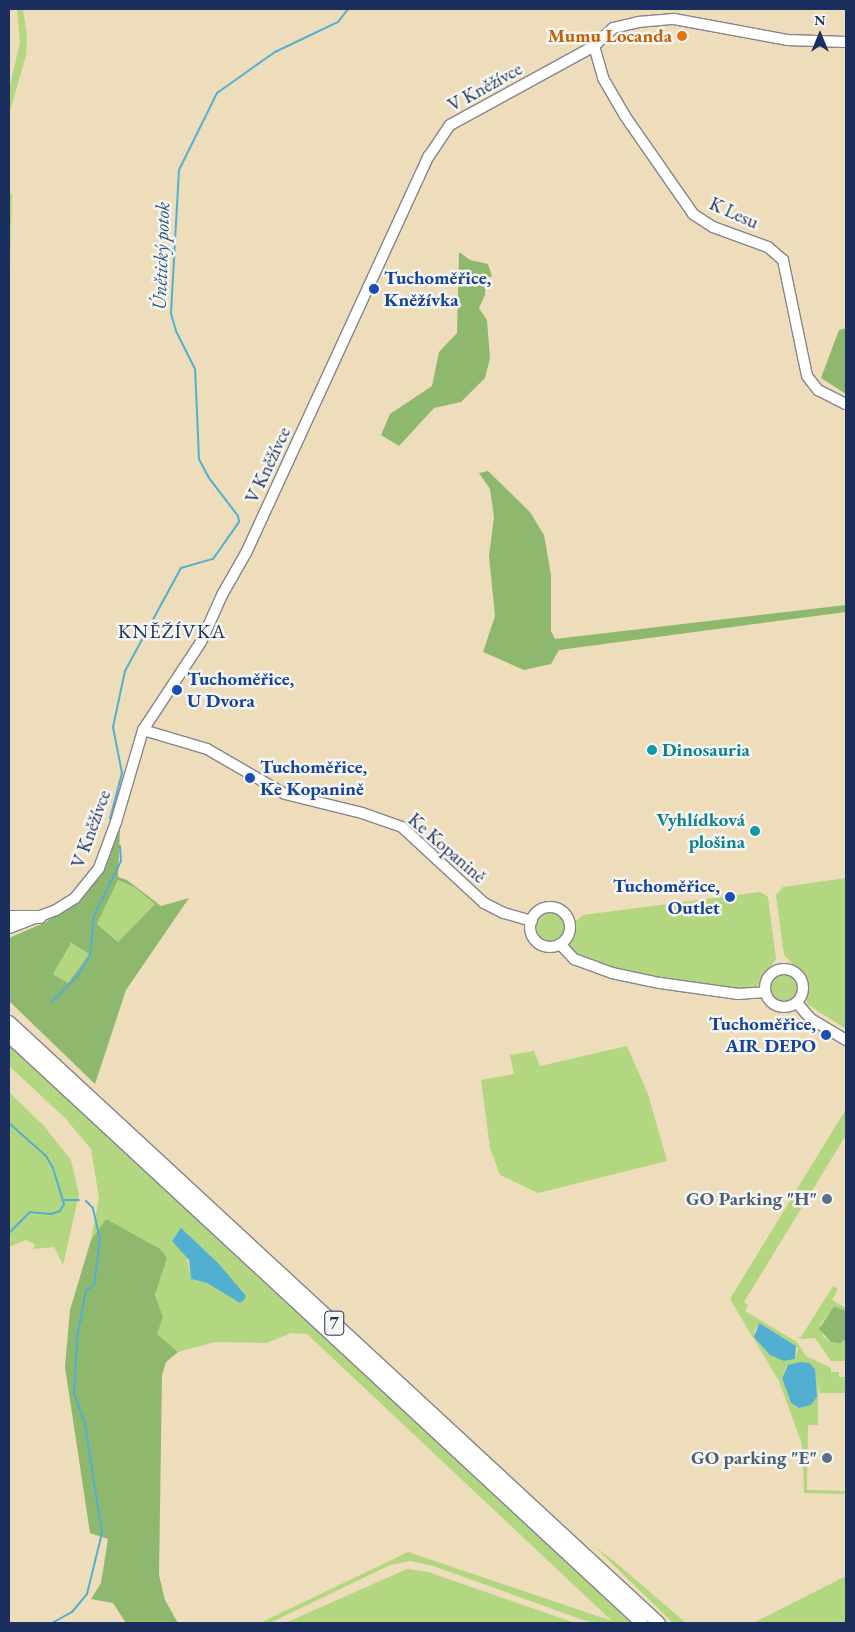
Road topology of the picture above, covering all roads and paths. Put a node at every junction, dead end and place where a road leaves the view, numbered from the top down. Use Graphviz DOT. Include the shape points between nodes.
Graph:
graph roads {
  1 [pos="846,42"];
  2 [pos="594,46"];
  3 [pos="846,404"];
  4 [pos="143,730"];
  5 [pos="9,917"];
  6 [pos="40,917"];
  7 [pos="532,921"];
  8 [pos="9,928"];
  9 [pos="560,944"];
  10 [pos="765,992"];
  11 [pos="797,1003"];
  12 [pos="9,1022"];
  13 [pos="9,1036"];
  14 [pos="846,1040"];
  15 [pos="642,1623"];
  16 [pos="659,1623"];
  1 -- 2 [label="street, V Kněžívce" via="787,40 660,18 613,28"];
  2 -- 3 [label="street, K Lesu" via="603,78 625,116 693,214 713,227 768,247 783,260 806,376 818,390"];
  2 -- 4 [label="street, V Kněžívce" via="462,117 440,136 246,553 201,642"];
  4 -- 6 [label="street, V Kněžívce" via="99,868 75,898"];
  4 -- 7 [label="street, Ke Kopanině" via="207,749 285,794 362,813 402,827 484,903"];
  5 -- 6 [label="highway"];
  6 -- 8 [label="street, V Kněžívce"];
  7 -- 9 [label="street" via="532,933 538,942 549,947"];
  7 -- 9 [label="street" via="545,908 562,911 570,928"];
  9 -- 10 [label="street" via="574,959 612,972 660,983 738,994"];
  10 -- 11 [label="street" via="771,1003 780,1007"];
  10 -- 11 [label="street" via="770,975 781,970 791,971 802,984 802,994"];
  11 -- 14 [label="street" via="811,1019"];
  12 -- 16 [label="highway, 7"];
  13 -- 15 [label="highway, 7"];
}
